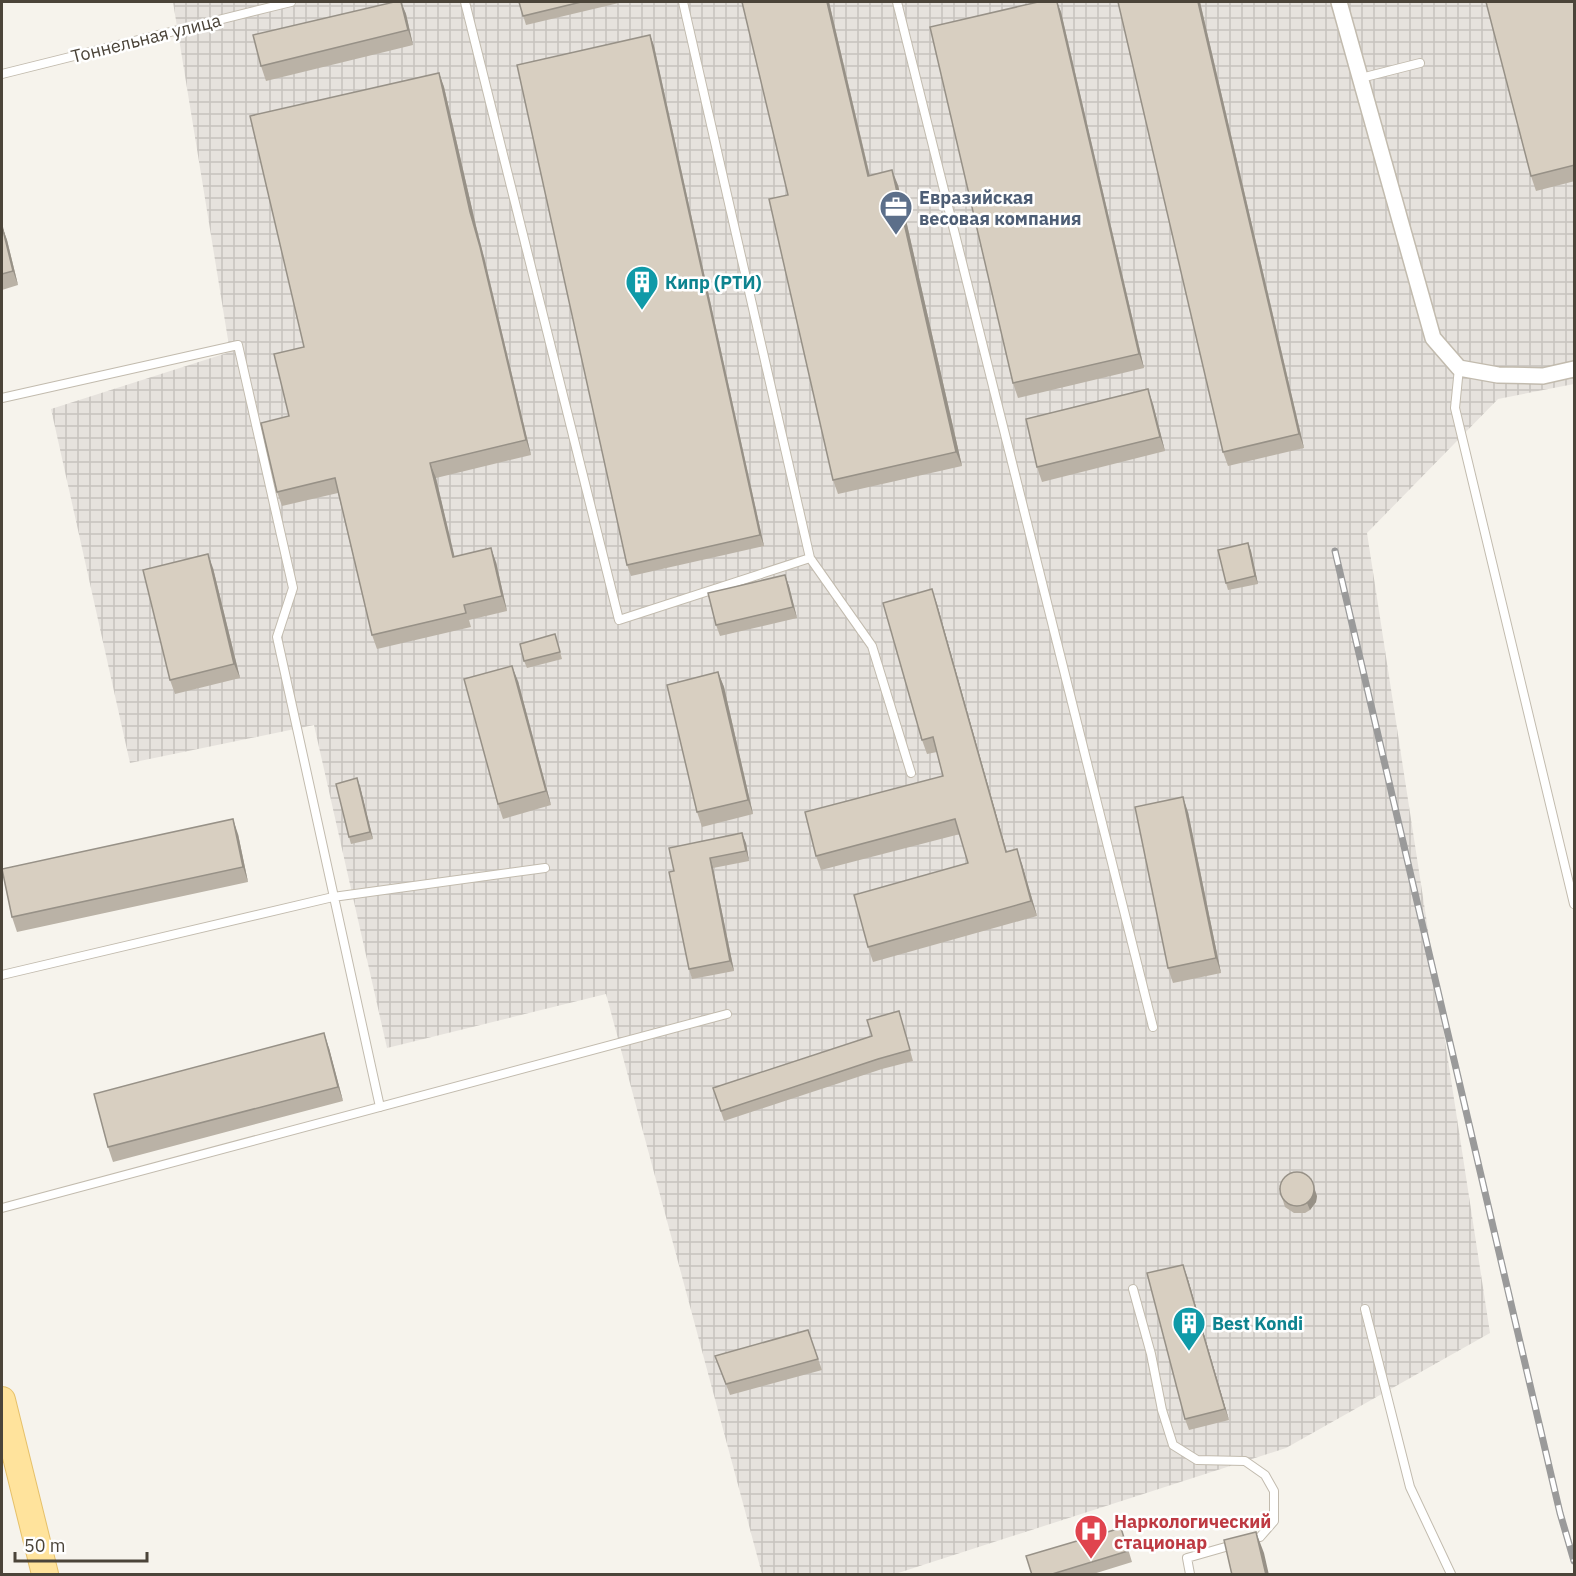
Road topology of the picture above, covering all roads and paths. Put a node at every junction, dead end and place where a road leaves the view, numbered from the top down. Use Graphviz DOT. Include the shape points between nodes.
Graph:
graph roads {
  1 [pos="291,2"];
  2 [pos="465,2"];
  3 [pos="682,2"];
  4 [pos="897,2"];
  5 [pos="1339,2"];
  6 [pos="1420,63"];
  7 [pos="2,74"];
  8 [pos="1360,78"];
  9 [pos="1458,368"];
  10 [pos="1575,369"];
  11 [pos="2,398"];
  12 [pos="810,558"];
  13 [pos="911,773"];
  14 [pos="545,868"];
  15 [pos="333,897"];
  16 [pos="1575,904"];
  17 [pos="2,975"];
  18 [pos="727,1014"];
  19 [pos="1153,1027"];
  20 [pos="380,1107"];
  21 [pos="2,1208"];
  22 [pos="1133,1289"];
  23 [pos="1365,1309"];
  24 [pos="2,1400"];
  25 [pos="45,1575"];
  26 [pos="1190,1575"];
  27 [pos="1451,1575"];
  1 -- 7 [label="lane, Тоннельная улица"];
  2 -- 12 [label="lane" via="619,620"];
  3 -- 12 [label="lane"];
  4 -- 19 [label="lane"];
  5 -- 8 [label="street"];
  6 -- 8 [label="lane"];
  8 -- 9 [label="street" via="1433,338"];
  9 -- 10 [label="street" via="1497,375 1543,376"];
  9 -- 16 [label="lane" via="1455,408"];
  11 -- 15 [label="lane" via="238,345 293,588 277,637"];
  12 -- 13 [label="lane" via="872,646"];
  14 -- 15 [label="lane"];
  15 -- 17 [label="lane"];
  15 -- 20 [label="lane"];
  18 -- 20 [label="lane"];
  20 -- 21 [label="lane"];
  22 -- 26 [label="lane" via="1173,1444 1197,1460 1245,1461 1265,1475 1274,1491 1274,1521 1260,1537 1187,1558"];
  23 -- 27 [label="lane" via="1410,1487"];
  24 -- 25 [label="main road"];
}
